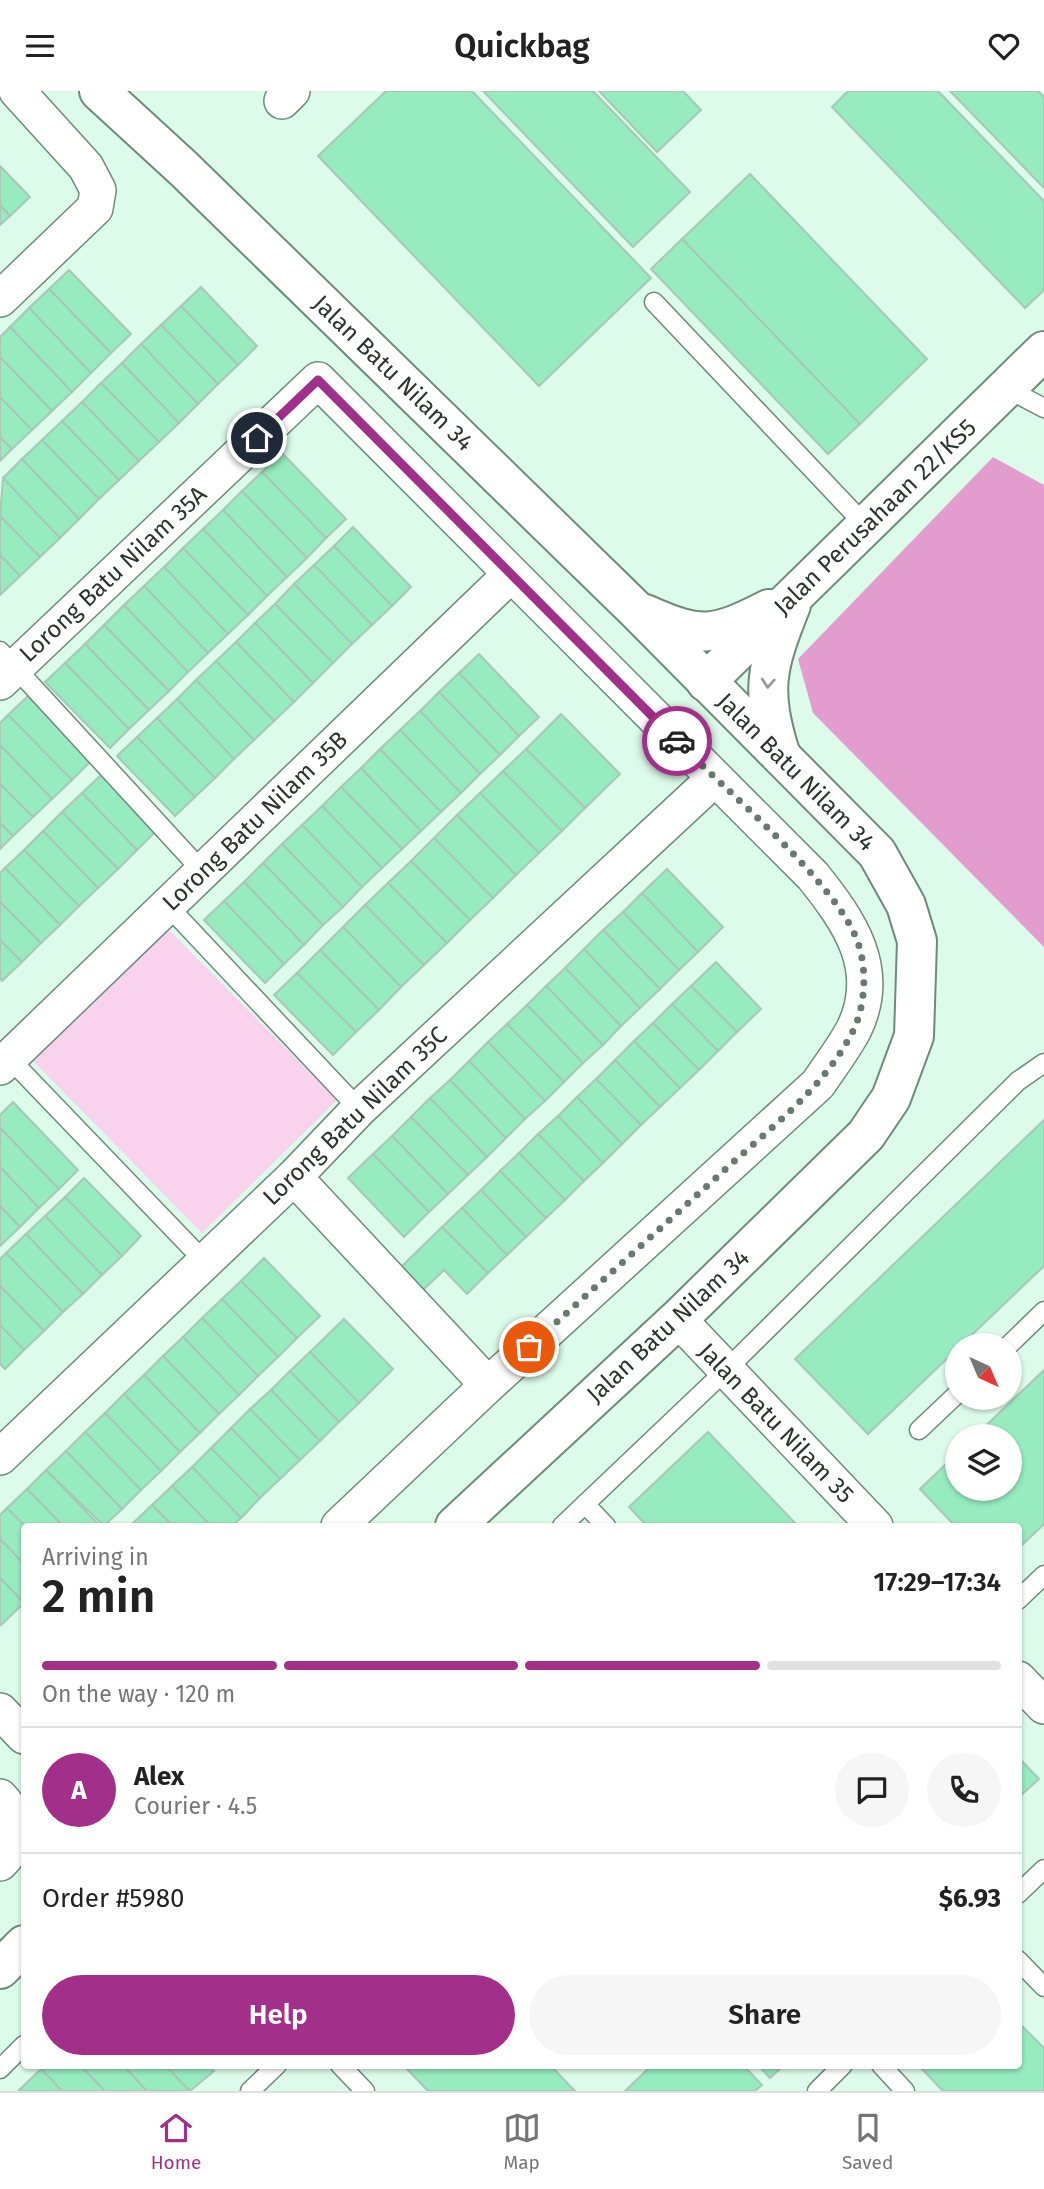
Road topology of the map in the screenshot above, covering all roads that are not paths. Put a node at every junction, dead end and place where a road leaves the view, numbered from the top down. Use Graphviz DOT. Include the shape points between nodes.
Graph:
graph roads {
  1 [pos="17,91"];
  2 [pos="99,91"];
  3 [pos="125,91"];
  4 [pos="184,169"];
  5 [pos="0,299"];
  6 [pos="654,302"];
  7 [pos="1044,351"];
  8 [pos="1006,388"];
  9 [pos="1044,408"];
  10 [pos="866,526"];
  11 [pos="510,575"];
  12 [pos="795,595"];
  13 [pos="636,611"];
  14 [pos="5,667"];
  15 [pos="706,682"];
  16 [pos="781,758"];
  17 [pos="714,779"];
  18 [pos="203,872"];
  19 [pos="168,906"];
  20 [pos="4,1063"];
  21 [pos="1044,1063"];
  22 [pos="359,1109"];
  23 [pos="294,1177"];
  24 [pos="204,1261"];
  25 [pos="1044,1311"];
  26 [pos="678,1319"];
  27 [pos="1021,1333"];
  28 [pos="726,1370"];
  29 [pos="488,1385"];
  30 [pos="945,1405"];
  31 [pos="919,1430"];
  32 [pos="0,1457"];
  33 [pos="585,1504"];
  34 [pos="343,1523"];
  35 [pos="458,1523"];
  36 [pos="565,1523"];
  37 [pos="603,1523"];
  38 [pos="872,1523"];
  39 [pos="1044,1575"];
  40 [pos="1022,1596"];
  41 [pos="1022,1683"];
  42 [pos="1044,1706"];
  43 [pos="0,1711"];
  44 [pos="21,1733"];
  45 [pos="0,1797"];
  46 [pos="0,1863"];
  47 [pos="1044,1869"];
  48 [pos="1022,1890"];
  49 [pos="21,1948"];
  50 [pos="1022,1964"];
  51 [pos="0,1969"];
  52 [pos="1044,1987"];
  53 [pos="21,2048"];
  54 [pos="0,2069"];
  55 [pos="273,2069"];
  56 [pos="344,2069"];
  57 [pos="840,2069"];
  58 [pos="885,2069"];
  59 [pos="250,2091"];
  60 [pos="365,2091"];
  61 [pos="817,2091"];
  62 [pos="905,2091"];
  1 -- 5 [label="street" via="86,167 98,190 95,208"];
  2 -- 4 [label="street, Jalan Batu Nilam 34"];
  3 -- 4 [label="street, Jalan Batu Nilam 34"];
  4 -- 13 [label="street, Jalan Batu Nilam 34"];
  6 -- 10 [label="lane"];
  7 -- 8 [label="street, Jalan Perusahaan 22/KS5"];
  8 -- 9 [label="lane"];
  8 -- 10 [label="street, Jalan Perusahaan 22/KS5"];
  10 -- 12 [label="street, Jalan Perusahaan 22/KS5"];
  11 -- 14 [label="street, Lorong Batu Nilam 35A" via="318,380"];
  11 -- 17 [label="street"];
  11 -- 18 [label="street, Lorong Batu Nilam 35B"];
  12 -- 13 [label="street" via="713,632 683,631"];
  12 -- 15 [label="street, Jalan Perusahaan 22/KS5"];
  12 -- 16 [label="street, one-way" via="768,677 768,715"];
  13 -- 15 [label="street, Jalan Batu Nilam 34"];
  14 -- 18 [label="lane"];
  15 -- 16 [label="street, Jalan Batu Nilam 34"];
  16 -- 26 [label="street, Jalan Batu Nilam 34" via="877,853 906,905 917,941 914,1036 891,1098 866,1135"];
  17 -- 22 [label="street, Lorong Batu Nilam 35C"];
  17 -- 29 [label="street" via="813,876 844,915 859,945 864,971 854,1028 818,1084"];
  18 -- 19 [label="street, Lorong Batu Nilam 35B"];
  19 -- 20 [label="street, Lorong Batu Nilam 35B"];
  19 -- 22 [label="lane"];
  20 -- 24 [label="lane"];
  21 -- 28 [label="lane" via="1018,1081"];
  22 -- 23 [label="street, Lorong Batu Nilam 35C"];
  23 -- 24 [label="street, Lorong Batu Nilam 35C"];
  23 -- 29 [label="street"];
  24 -- 32 [label="street, Lorong Batu Nilam 35C"];
  25 -- 27 [label="lane"];
  26 -- 28 [label="street, Jalan Batu Nilam 35"];
  26 -- 35 [label="street, Jalan Batu Nilam 34"];
  28 -- 33 [label="lane"];
  28 -- 38 [label="street, Jalan Batu Nilam 35"];
  29 -- 34 [label="street"];
  30 -- 31 [label="lane"];
  33 -- 36 [label="lane"];
  33 -- 37 [label="lane"];
  39 -- 40 [label="lane"];
  41 -- 42 [label="street"];
  43 -- 44 [label="street"];
  45 -- 46 [label="street" via="17,1824 16,1838"];
  47 -- 48 [label="lane"];
  49 -- 51 [label="street"];
  50 -- 52 [label="lane"];
  53 -- 54 [label="lane"];
  55 -- 59 [label="lane"];
  56 -- 60 [label="lane"];
  57 -- 61 [label="lane"];
  58 -- 62 [label="lane"];
}
